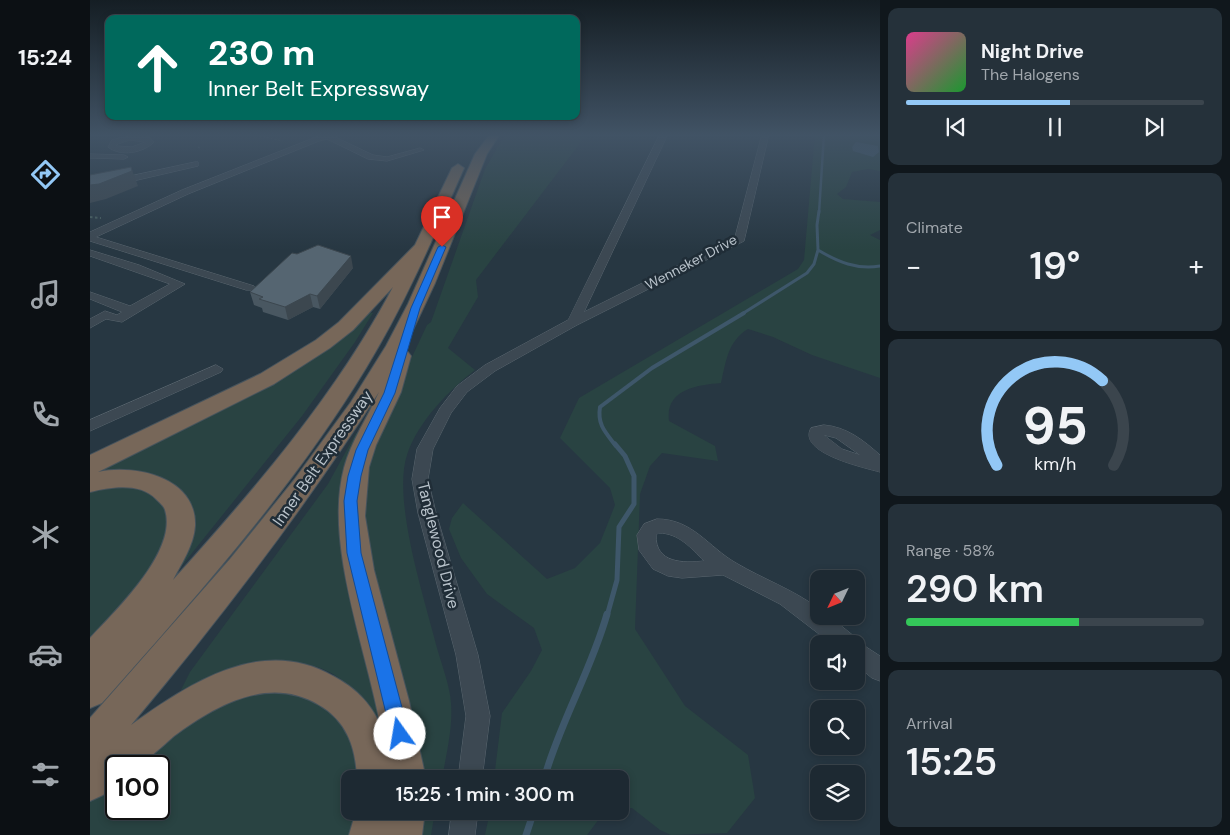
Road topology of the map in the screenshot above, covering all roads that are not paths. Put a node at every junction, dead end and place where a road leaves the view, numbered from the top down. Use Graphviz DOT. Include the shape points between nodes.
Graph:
graph roads {
  1 [pos="164,173"];
  2 [pos="233,173"];
  3 [pos="457,173"];
  4 [pos="472,173"];
  5 [pos="645,173"];
  6 [pos="756,173"];
  7 [pos="90,188"];
  8 [pos="90,237"];
  9 [pos="426,237"];
  10 [pos="90,253"];
  11 [pos="250,288"];
  12 [pos="90,294"];
  13 [pos="416,308"];
  14 [pos="131,311"];
  15 [pos="574,322"];
  16 [pos="90,324"];
  17 [pos="216,368"];
  18 [pos="90,426"];
  19 [pos="90,465"];
  20 [pos="90,483"];
  21 [pos="725,567"];
  22 [pos="836,635"];
  23 [pos="865,658"];
  24 [pos="90,660"];
  25 [pos="880,670"];
  26 [pos="90,691"];
  27 [pos="90,745"];
  28 [pos="375,770"];
  29 [pos="406,770"];
  30 [pos="471,770"];
  31 [pos="90,782"];
  32 [pos="373,820"];
  33 [pos="404,820"];
  34 [pos="464,820"];
  35 [pos="369,835"];
  36 [pos="402,835"];
  37 [pos="462,835"];
  1 -- 7 [label="street"];
  2 -- 8 [label="street"];
  3 -- 9 [label="highway, Inner Belt Expressway"];
  4 -- 13 [label="highway, Inner Belt Expressway"];
  5 -- 15 [label="street"];
  6 -- 15 [label="street, Wenneker Drive" via="740,239"];
  8 -- 11 [label="street"];
  9 -- 19 [label="highway" via="361,312 299,361 230,399"];
  9 -- 26 [label="highway, Inner Belt Expressway" via="378,332 316,425 206,561"];
  10 -- 14 [label="street" via="179,284"];
  12 -- 14 [label="street"];
  13 -- 27 [label="highway, Inner Belt Expressway" via="379,376 302,487 193,625"];
  13 -- 29 [label="highway" via="389,393 362,450 351,501 354,553 389,686"];
  14 -- 16 [label="street" via="118,319 105,315"];
  15 -- 30 [label="street, Tanglewood Drive" via="490,368 462,389 445,411 425,449 420,479 467,655 478,716"];
  17 -- 18 [label="street"];
  20 -- 24 [label="highway" via="132,479 152,483 173,499 180,512 181,529 167,566"];
  21 -- 22 [label="street" via="788,599"];
  23 -- 25 [label="street"];
  28 -- 31 [label="highway" via="368,735 350,706 330,690 303,679 277,675 245,680 184,708 144,736"];
  32 -- 35 [label="highway"];
  33 -- 36 [label="highway"];
  34 -- 37 [label="street"];
}
